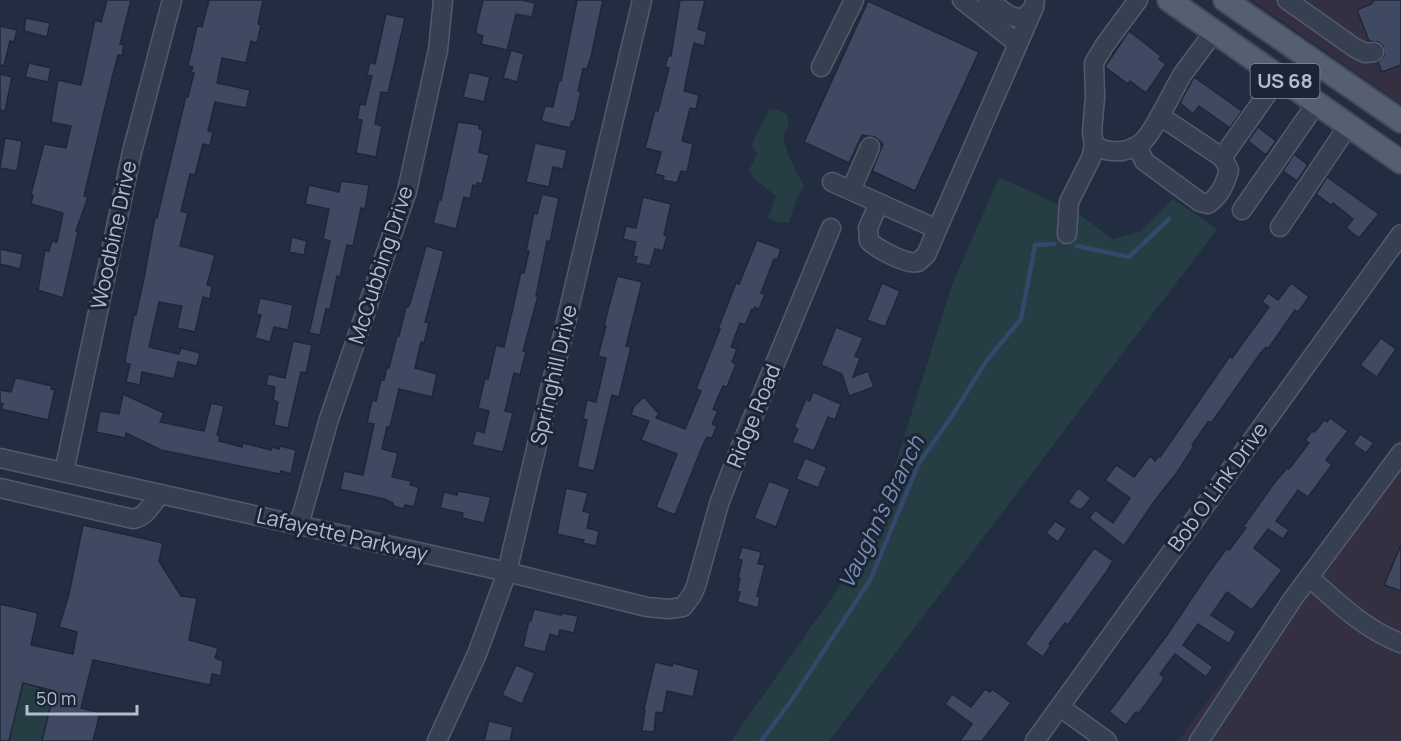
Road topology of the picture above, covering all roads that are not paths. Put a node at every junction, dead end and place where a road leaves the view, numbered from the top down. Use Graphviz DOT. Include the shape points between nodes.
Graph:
graph roads {
  1 [pos="172,0"];
  2 [pos="443,0"];
  3 [pos="642,0"];
  4 [pos="854,0"];
  5 [pos="963,0"];
  6 [pos="988,0"];
  7 [pos="1138,0"];
  8 [pos="1169,0"];
  9 [pos="1225,0"];
  10 [pos="1287,0"];
  11 [pos="1035,4"];
  12 [pos="1214,32"];
  13 [pos="1017,43"];
  14 [pos="1374,52"];
  15 [pos="821,67"];
  16 [pos="1279,77"];
  17 [pos="1316,104"];
  18 [pos="1160,116"];
  19 [pos="1401,121"];
  20 [pos="1348,126"];
  21 [pos="1372,142"];
  22 [pos="1094,145"];
  23 [pos="1401,145"];
  24 [pos="870,147"];
  25 [pos="1138,147"];
  26 [pos="1222,158"];
  27 [pos="1401,162"];
  28 [pos="832,182"];
  29 [pos="851,190"];
  30 [pos="879,203"];
  31 [pos="1242,210"];
  32 [pos="1280,227"];
  33 [pos="831,228"];
  34 [pos="937,229"];
  35 [pos="1067,234"];
  36 [pos="1401,234"];
  37 [pos="1401,453"];
  38 [pos="0,458"];
  39 [pos="64,472"];
  40 [pos="0,488"];
  41 [pos="160,494"];
  42 [pos="299,525"];
  43 [pos="507,572"];
  44 [pos="1309,577"];
  45 [pos="683,607"];
  46 [pos="1401,644"];
  47 [pos="1060,707"];
  48 [pos="437,741"];
  49 [pos="1035,741"];
  50 [pos="1107,741"];
  51 [pos="1199,741"];
  1 -- 39 [label="street, Woodbine Drive" via="132,152"];
  2 -- 42 [label="street, McCubbing Drive" via="438,50 407,191 329,419"];
  3 -- 43 [label="street, Springhill Drive"];
  4 -- 15 [label="street"];
  5 -- 13 [label="street"];
  6 -- 11 [label="street" via="1010,16 1023,19"];
  7 -- 22 [label="street" via="1094,63"];
  8 -- 12 [label="main road, US 68"];
  9 -- 19 [label="main road, US 68"];
  10 -- 14 [label="street" via="1365,54"];
  11 -- 13 [label="street"];
  12 -- 16 [label="main road, US 68"];
  12 -- 18 [label="street" via="1182,75"];
  13 -- 34 [label="street"];
  16 -- 17 [label="main road, US 68"];
  16 -- 26 [label="street"];
  17 -- 20 [label="main road, US 68"];
  17 -- 31 [label="street"];
  18 -- 25 [label="street"];
  18 -- 26 [label="street"];
  20 -- 21 [label="main road, US 68"];
  20 -- 32 [label="street"];
  21 -- 23 [label="main road"];
  21 -- 27 [label="main road, US 68"];
  22 -- 25 [label="street" via="1113,152"];
  22 -- 35 [label="street" via="1069,202"];
  24 -- 29 [label="street"];
  25 -- 26 [label="street" via="1144,161 1208,204 1225,184 1229,170"];
  28 -- 29 [label="street"];
  29 -- 30 [label="street"];
  30 -- 34 [label="street"];
  30 -- 34 [label="street" via="868,228 869,241 877,249 919,262"];
  33 -- 45 [label="street, Ridge Road" via="739,450 696,586"];
  36 -- 47 [label="street, Bob O Link Drive"];
  37 -- 44 [label="street"];
  38 -- 39 [label="street, Lafayette Parkway"];
  39 -- 41 [label="street, Lafayette Parkway"];
  40 -- 41 [label="street" via="133,519 145,514"];
  41 -- 42 [label="street, Lafayette Parkway"];
  42 -- 43 [label="street, Lafayette Parkway"];
  43 -- 45 [label="street, Lafayette Parkway" via="647,607"];
  43 -- 48 [label="street, Springhill Drive" via="482,643"];
  44 -- 46 [label="street" via="1348,613"];
  44 -- 51 [label="street"];
  47 -- 49 [label="street, Bob O Link Drive"];
  47 -- 50 [label="street"];
}
